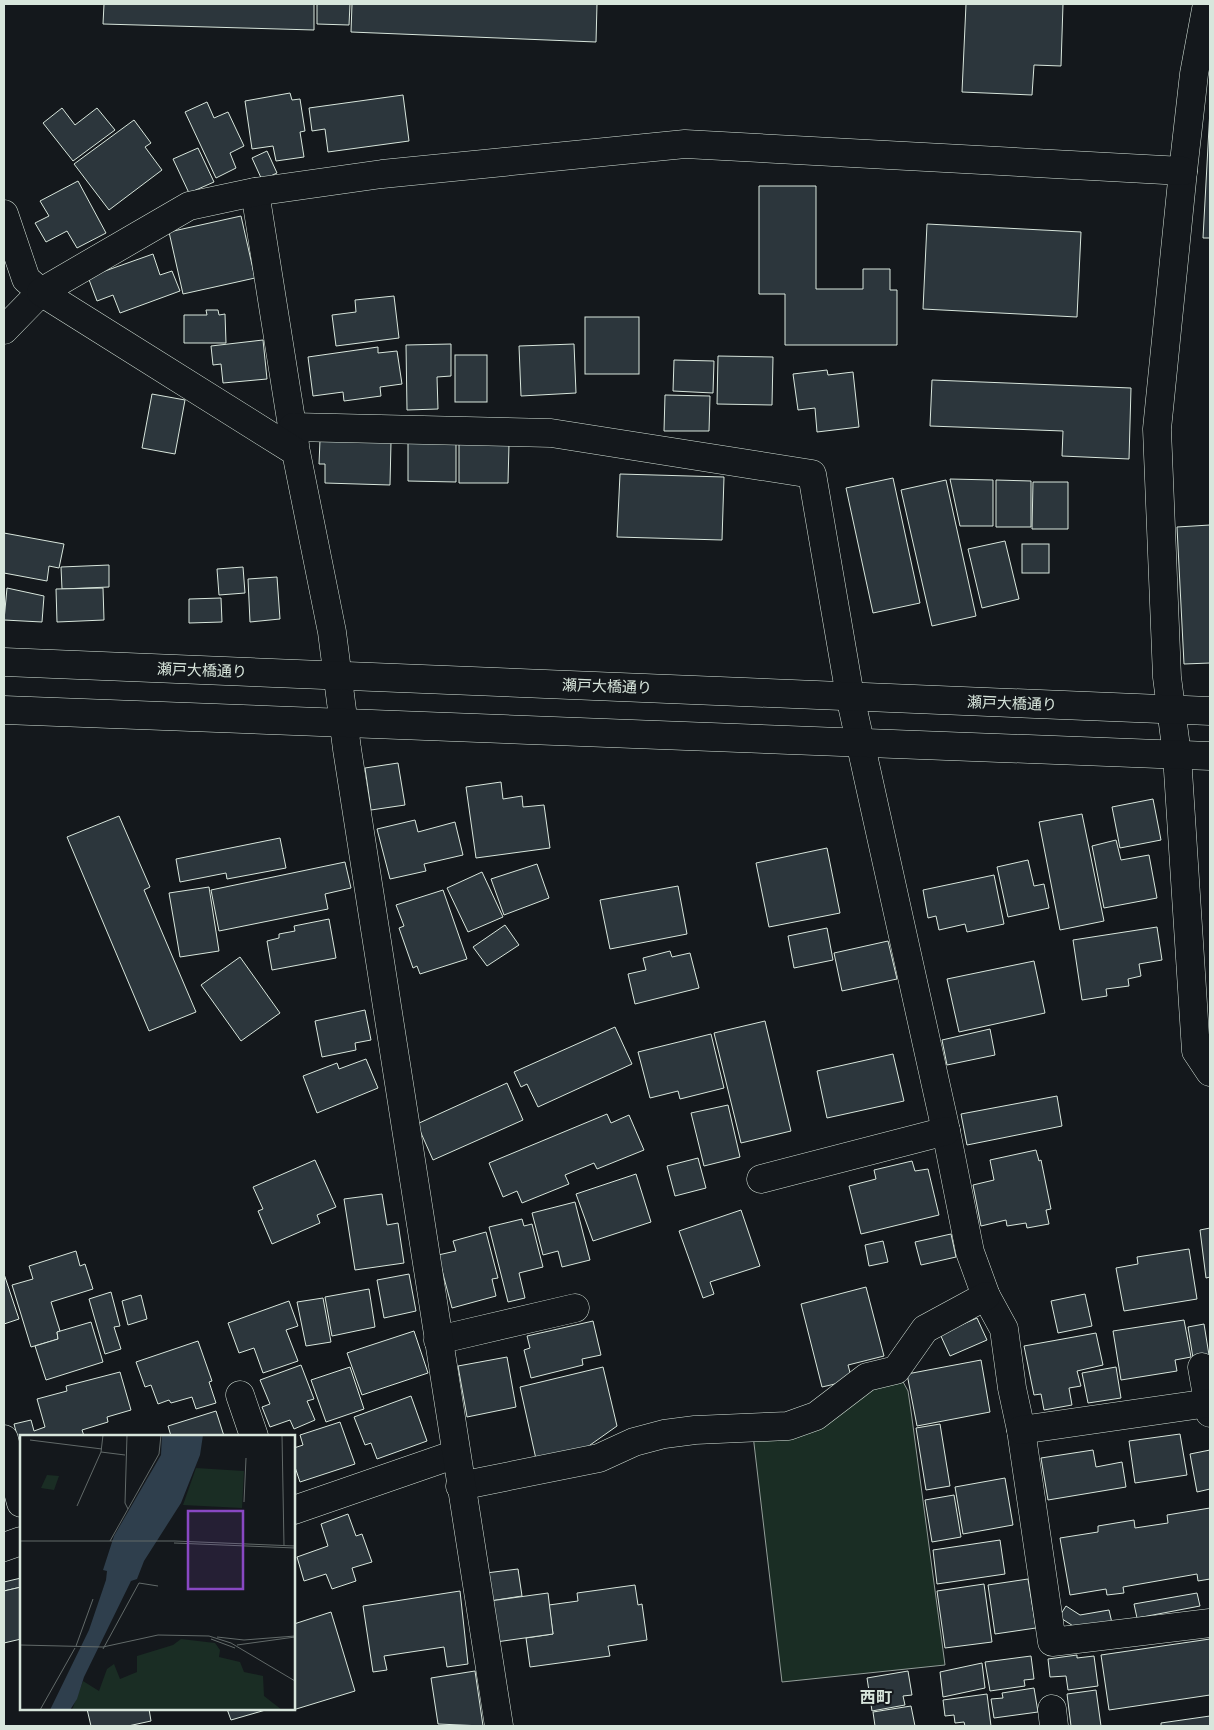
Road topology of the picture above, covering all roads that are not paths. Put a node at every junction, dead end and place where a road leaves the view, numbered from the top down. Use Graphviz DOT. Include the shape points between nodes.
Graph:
graph roads {
  1 [pos="1206,4"];
  2 [pos="1202,75"];
  3 [pos="1183,171"];
  4 [pos="255,192"];
  5 [pos="4,214"];
  6 [pos="41,292"];
  7 [pos="4,330"];
  8 [pos="294,440"];
  9 [pos="4,662"];
  10 [pos="337,675"];
  11 [pos="850,696"];
  12 [pos="4,710"];
  13 [pos="1170,710"];
  14 [pos="1210,711"];
  15 [pos="343,721"];
  16 [pos="862,742"];
  17 [pos="1177,754"];
  18 [pos="1210,756"];
  19 [pos="1210,1072"];
  20 [pos="946,1131"];
  21 [pos="761,1179"];
  22 [pos="986,1296"];
  23 [pos="575,1308"];
  24 [pos="438,1340"];
  25 [pos="1202,1367"];
  26 [pos="240,1395"];
  27 [pos="1209,1408"];
  28 [pos="1021,1430"];
  29 [pos="254,1435"];
  30 [pos="4,1439"];
  31 [pos="456,1454"];
  32 [pos="460,1486"];
  33 [pos="20,1499"];
  34 [pos="295,1510"];
  35 [pos="20,1541"];
  36 [pos="4,1547"];
  37 [pos="1210,1623"];
  38 [pos="499,1726"];
  1 -- 2 [label="street"];
  2 -- 3 [label="street"];
  3 -- 4 [label="street" via="685,144 382,174"];
  3 -- 13 [label="street" via="1157,429"];
  4 -- 6 [label="street" via="189,206"];
  4 -- 8 [label="street"];
  5 -- 6 [label="street" via="26,279"];
  6 -- 7 [label="street"];
  6 -- 8 [label="street"];
  8 -- 10 [label="street" via="332,632"];
  8 -- 11 [label="street" via="551,433 812,474"];
  9 -- 10 [label="street, 瀬戸大橋通り"];
  10 -- 11 [label="street, 瀬戸大橋通り"];
  10 -- 15 [label="street"];
  11 -- 13 [label="street, 瀬戸大橋通り"];
  11 -- 16 [label="street"];
  12 -- 15 [label="street"];
  13 -- 14 [label="street, 瀬戸大橋通り"];
  13 -- 17 [label="street"];
  15 -- 16 [label="street"];
  15 -- 24 [label="street"];
  16 -- 17 [label="street"];
  16 -- 20 [label="street"];
  17 -- 18 [label="street"];
  17 -- 19 [label="street" via="1196,1051"];
  20 -- 21 [label="street"];
  20 -- 22 [label="street" via="970,1252"];
  22 -- 28 [label="street" via="1004,1329"];
  22 -- 32 [label="street" via="925,1329 896,1370 868,1377 816,1416 788,1426 664,1434 634,1442 600,1458"];
  23 -- 24 [label="street"];
  24 -- 31 [label="street"];
  25 -- 27 [label="street"];
  26 -- 29 [label="street"];
  27 -- 28 [label="street"];
  28 -- 37 [label="street" via="1052,1642"];
  30 -- 33 [label="street"];
  31 -- 32 [label="street"];
  31 -- 34 [label="street"];
  32 -- 38 [label="street"];
  35 -- 36 [label="street"];
}
